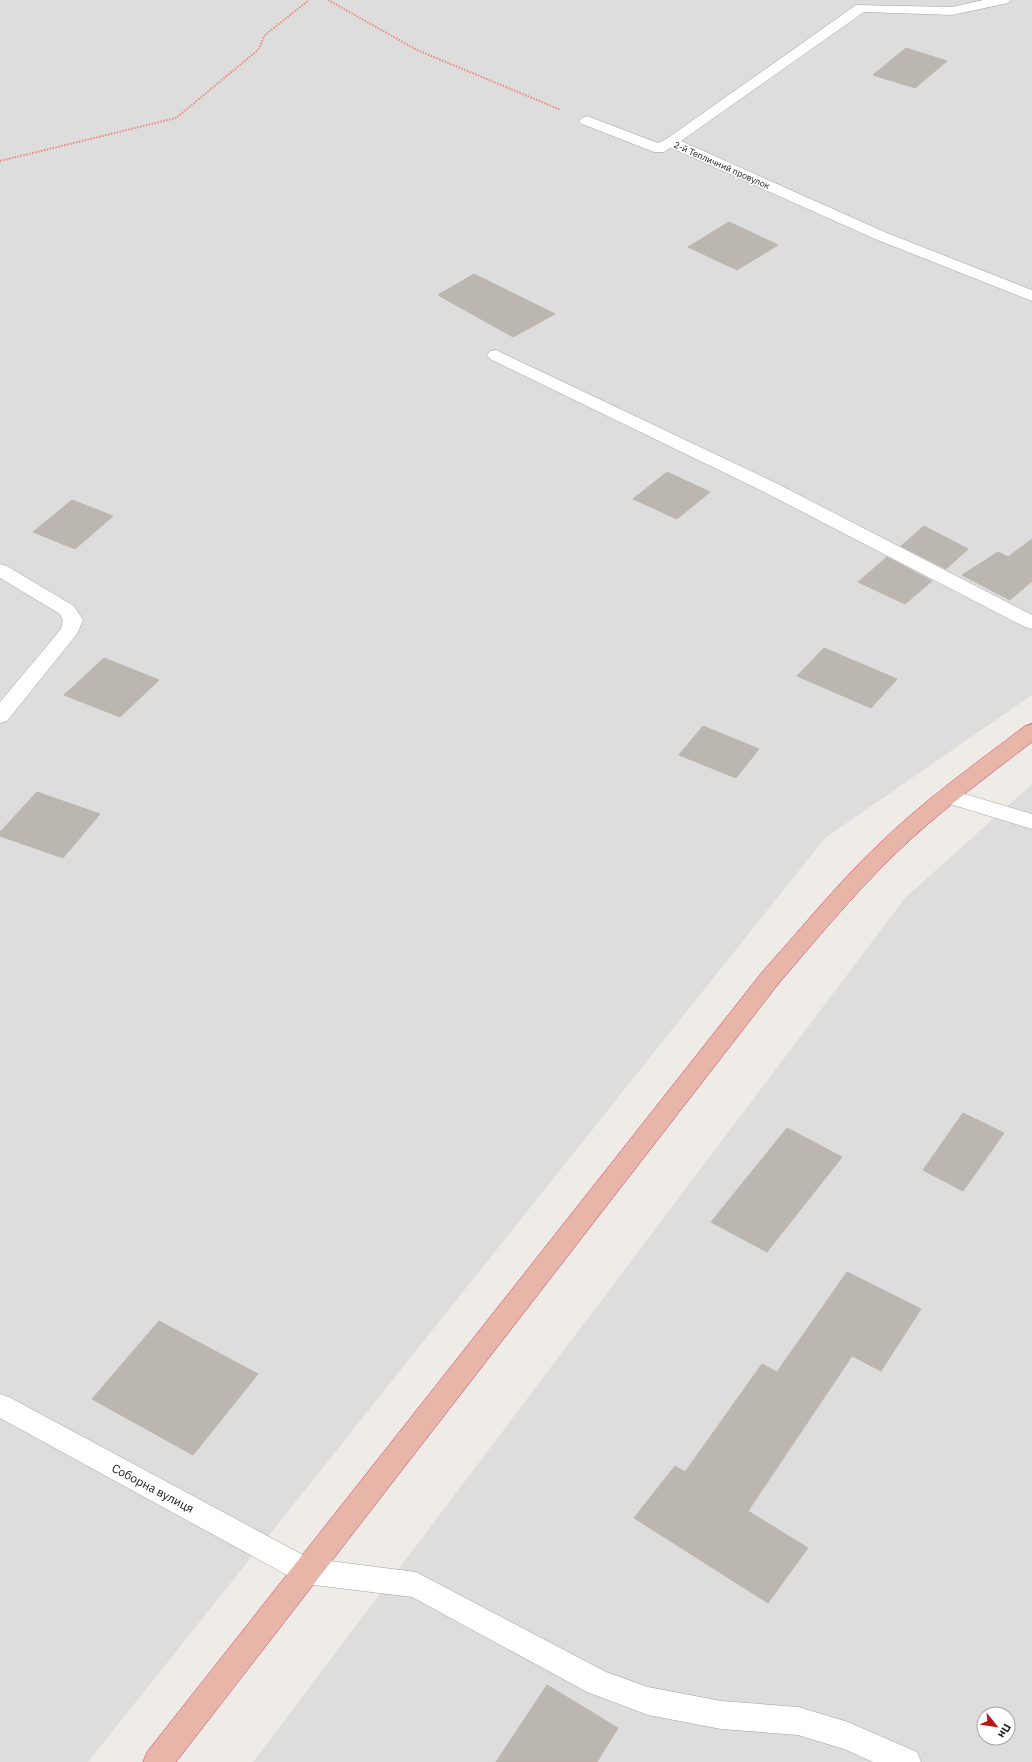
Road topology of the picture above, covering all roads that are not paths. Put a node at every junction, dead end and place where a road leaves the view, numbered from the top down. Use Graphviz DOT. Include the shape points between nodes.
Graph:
graph roads {
  1 [pos="1002,0"];
  2 [pos="587,121"];
  3 [pos="670,142"];
  4 [pos="1032,296"];
  5 [pos="496,355"];
  6 [pos="0,570"];
  7 [pos="1032,623"];
  8 [pos="0,716"];
  9 [pos="1032,731"];
  10 [pos="948,796"];
  11 [pos="1032,822"];
  12 [pos="0,1405"];
  13 [pos="306,1571"];
  14 [pos="158,1762"];
  15 [pos="906,1762"];
  1 -- 3 [label="street, 2-й Тепличний провулок" via="947,12 861,8"];
  2 -- 3 [label="street" via="659,149"];
  3 -- 4 [label="street, 2-й Тепличний провулок" via="881,236"];
  5 -- 7 [label="street" via="769,487"];
  6 -- 8 [label="street" via="67,610 73,620 70,630"];
  9 -- 10 [label="highway"];
  10 -- 11 [label="street"];
  10 -- 13 [label="highway" via="886,850 771,977"];
  12 -- 13 [label="street, Соборна вулиця"];
  13 -- 14 [label="highway"];
  13 -- 15 [label="street" via="416,1585 598,1682 648,1701 721,1715 798,1721 848,1736"];
}
